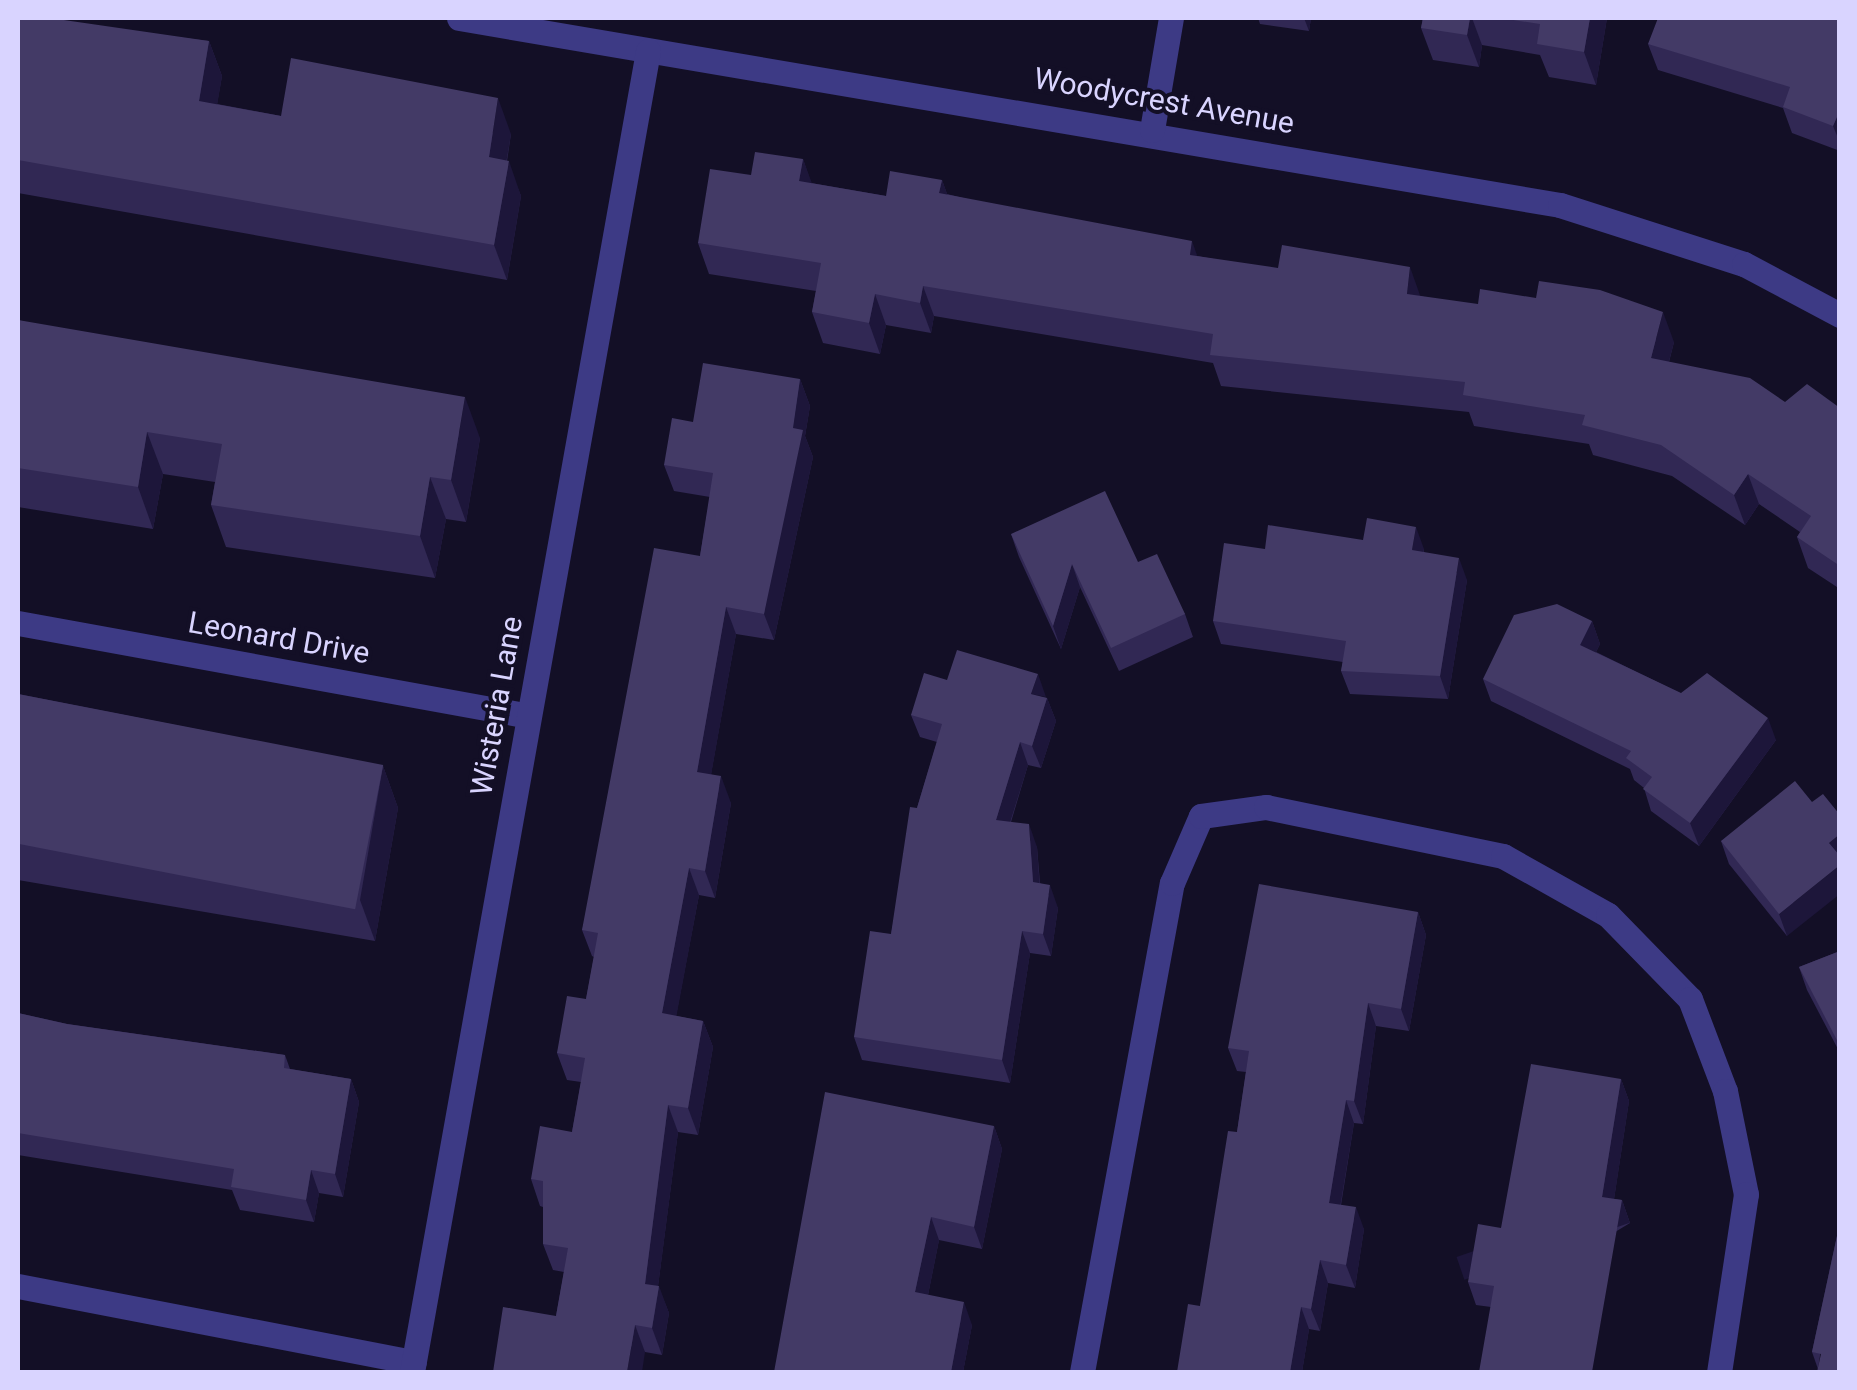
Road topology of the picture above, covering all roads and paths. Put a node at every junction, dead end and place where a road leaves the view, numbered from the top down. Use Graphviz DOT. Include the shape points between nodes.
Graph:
graph roads {
  1 [pos="459,18"];
  2 [pos="1171,18"];
  3 [pos="648,51"];
  4 [pos="1152,130"];
  5 [pos="1840,315"];
  6 [pos="18,623"];
  7 [pos="529,716"];
  8 [pos="18,1286"];
  9 [pos="413,1367"];
  10 [pos="1082,1372"];
  11 [pos="1719,1372"];
  1 -- 3 [label="street, Woodycrest Avenue"];
  2 -- 4 [label="street"];
  3 -- 4 [label="street, Woodycrest Avenue"];
  3 -- 7 [label="street, Wisteria Lane"];
  4 -- 5 [label="street, Woodycrest Avenue" via="1560,205 1744,264"];
  6 -- 7 [label="street, Leonard Drive"];
  7 -- 9 [label="street, Wisteria Lane"];
  8 -- 9 [label="street"];
  10 -- 11 [label="street" via="1172,883 1201,816 1266,807 1503,856 1608,915 1690,999 1725,1091 1746,1194"];
}
